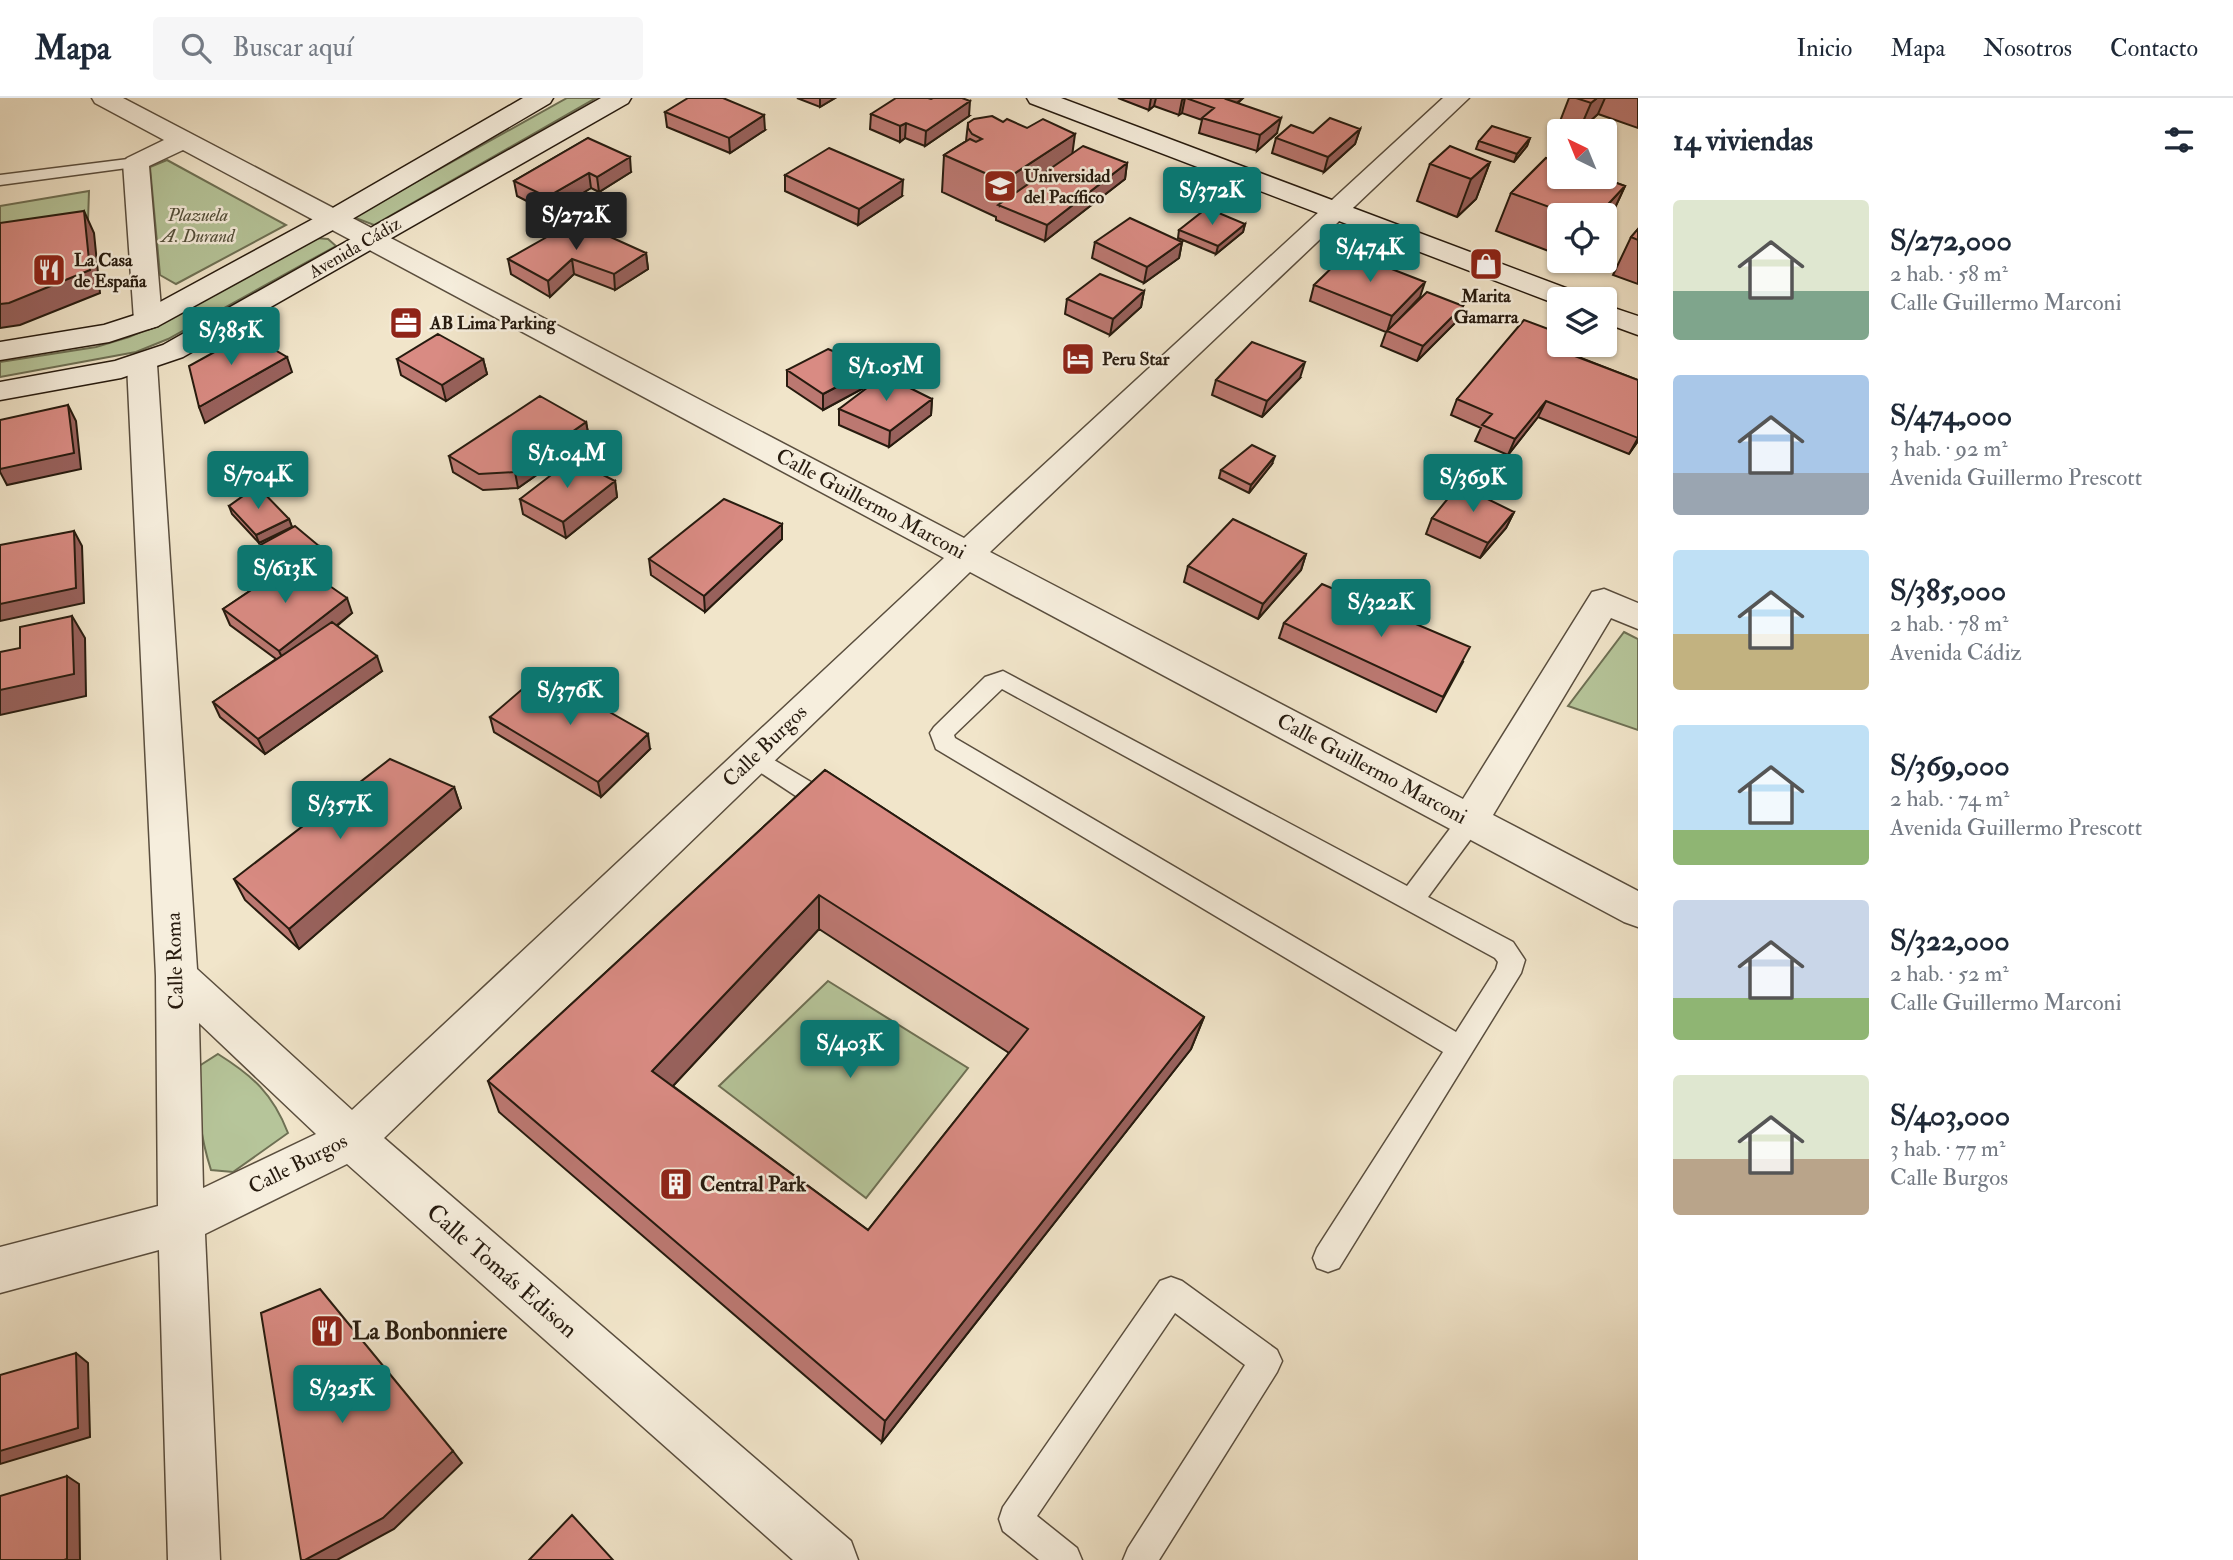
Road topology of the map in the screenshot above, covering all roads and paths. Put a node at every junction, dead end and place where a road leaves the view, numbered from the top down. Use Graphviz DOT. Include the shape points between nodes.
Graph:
graph roads {
  1 [pos="104,98"];
  2 [pos="541,98"];
  3 [pos="619,98"];
  4 [pos="1039,98"];
  5 [pos="1457,98"];
  6 [pos="184,140"];
  7 [pos="136,163"];
  8 [pos="0,180"];
  9 [pos="1338,211"];
  10 [pos="332,219"];
  11 [pos="371,239"];
  12 [pos="1547,291"];
  13 [pos="1617,318"];
  14 [pos="148,320"];
  15 [pos="1638,326"];
  16 [pos="0,351"];
  17 [pos="142,364"];
  18 [pos="0,391"];
  19 [pos="967,555"];
  20 [pos="1638,617"];
  21 [pos="754,757"];
  22 [pos="852,819"];
  23 [pos="1469,821"];
  24 [pos="1411,900"];
  25 [pos="1638,910"];
  26 [pos="177,976"];
  27 [pos="1459,1048"];
  28 [pos="352,1139"];
  29 [pos="181,1222"];
  30 [pos="1328,1258"];
  31 [pos="0,1270"];
  32 [pos="194,1560"];
  33 [pos="832,1560"];
  34 [pos="1065,1560"];
  35 [pos="1140,1560"];
  1 -- 6 [label="street, Calle Guillermo Marconi"];
  2 -- 10 [label="street, Avenida Cádiz"];
  3 -- 11 [label="street, Avenida Cádiz"];
  4 -- 9 [label="street"];
  5 -- 9 [label="street, Calle Burgos"];
  6 -- 7 [label="street"];
  6 -- 10 [label="street, Calle Guillermo Marconi"];
  7 -- 8 [label="lane"];
  7 -- 14 [label="street"];
  9 -- 12 [label="street"];
  9 -- 19 [label="street, Calle Burgos"];
  10 -- 11 [label="street, Calle Guillermo Marconi"];
  10 -- 14 [label="street, Avenida Cádiz"];
  11 -- 17 [label="street, Avenida Cádiz"];
  11 -- 19 [label="street, Calle Guillermo Marconi"];
  13 -- 15 [label="street"];
  14 -- 16 [label="street, Avenida Cádiz" via="109,333"];
  17 -- 18 [label="street, Avenida Cádiz"];
  17 -- 26 [label="street, Calle Roma"];
  19 -- 21 [label="street, Calle Burgos"];
  19 -- 23 [label="street, Calle Guillermo Marconi"];
  20 -- 23 [label="street" via="1604,601"];
  21 -- 22 [label="lane"];
  21 -- 28 [label="street, Calle Burgos"];
  23 -- 24 [label="lane"];
  23 -- 25 [label="street, Calle Guillermo Marconi"];
  24 -- 27 [label="lane" via="1504,950 1512,960"];
  24 -- 27 [label="lane" via="1003,680 993,683 942,733 944,743"];
  26 -- 28 [label="street, Calle Tomás Edison"];
  26 -- 29 [label="street, Calle Roma"];
  27 -- 30 [label="lane"];
  28 -- 29 [label="street, Calle Burgos"];
  28 -- 33 [label="street, Calle Tomás Edison"];
  29 -- 31 [label="street, Calle Burgos"];
  29 -- 32 [label="street, Calle Roma"];
  34 -- 35 [label="lane" via="1016,1519 1171,1292 1266,1361"];
}
